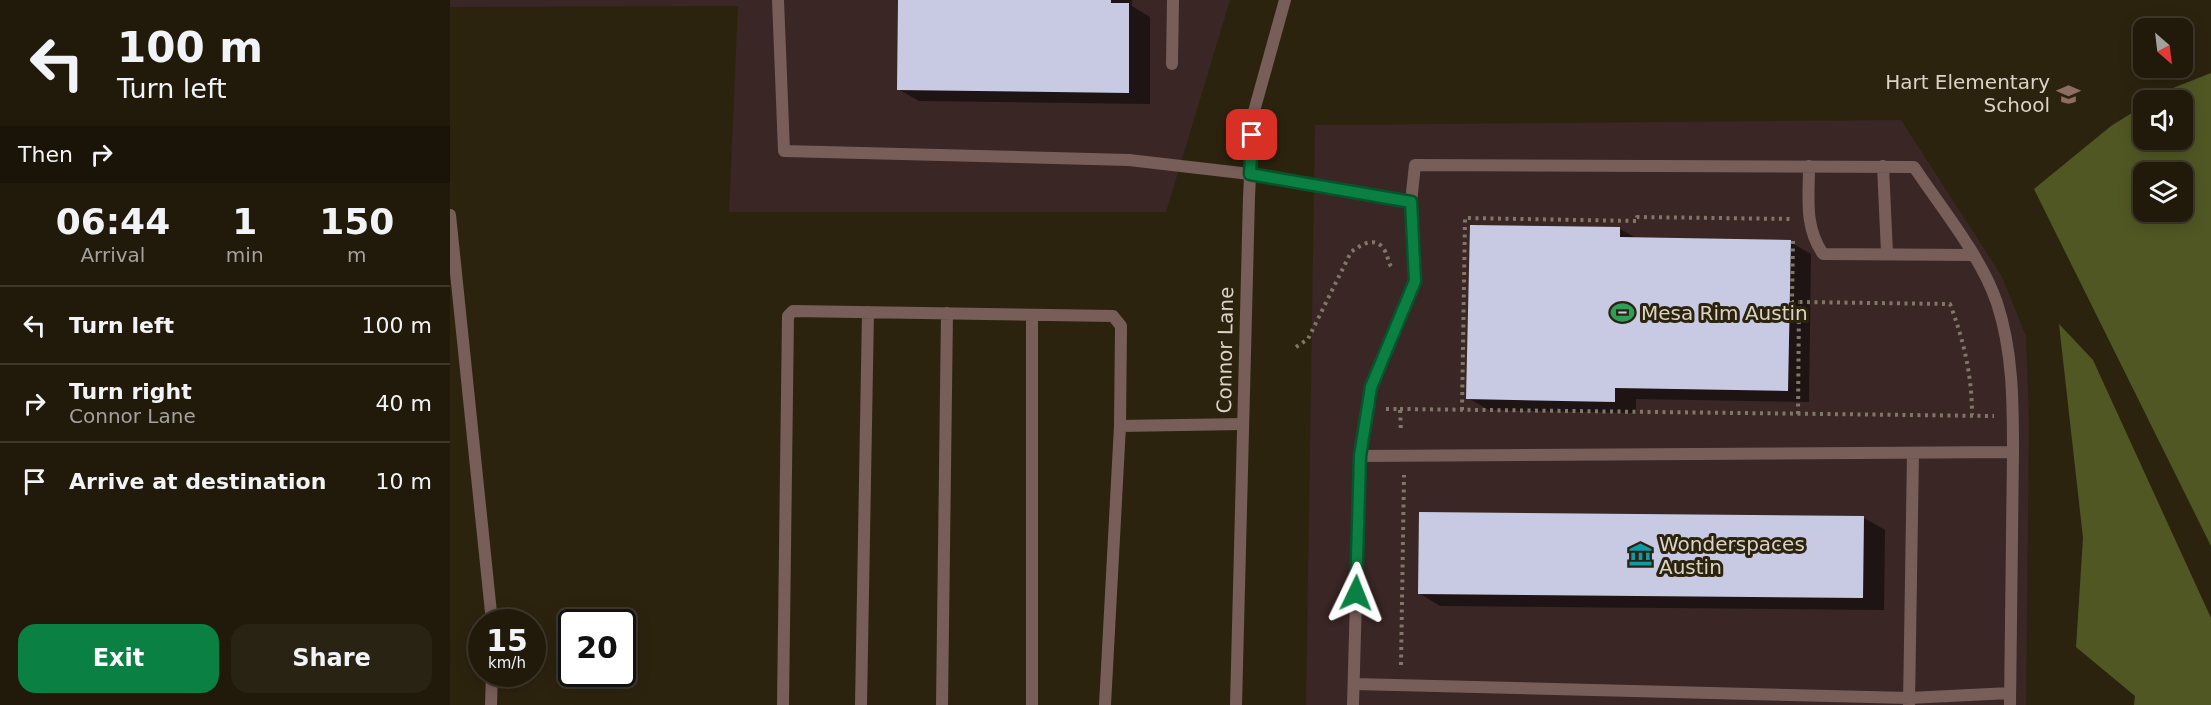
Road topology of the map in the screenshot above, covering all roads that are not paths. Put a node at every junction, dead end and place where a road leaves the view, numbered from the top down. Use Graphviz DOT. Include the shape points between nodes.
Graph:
graph roads {
  1 [pos="778,0"];
  2 [pos="1173,0"];
  3 [pos="1285,0"];
  4 [pos="1172,64"];
  5 [pos="1809,166"];
  6 [pos="1883,166"];
  7 [pos="1250,174"];
  8 [pos="1411,202"];
  9 [pos="450,215"];
  10 [pos="1887,253"];
  11 [pos="1973,255"];
  12 [pos="868,312"];
  13 [pos="947,314"];
  14 [pos="1032,315"];
  15 [pos="1243,424"];
  16 [pos="1120,426"];
  17 [pos="1913,453"];
  18 [pos="2013,453"];
  19 [pos="1360,456"];
  20 [pos="491,609"];
  21 [pos="1354,684"];
  22 [pos="492,687"];
  23 [pos="2010,699"];
  24 [pos="1909,701"];
  25 [pos="491,705"];
  26 [pos="783,705"];
  27 [pos="861,705"];
  28 [pos="942,705"];
  29 [pos="1032,705"];
  30 [pos="1105,705"];
  31 [pos="1236,705"];
  32 [pos="1353,705"];
  1 -- 7 [label="street" via="784,151 1129,160"];
  2 -- 4 [label="street"];
  3 -- 7 [label="street, Connor Lane" via="1253,115"];
  5 -- 6 [label="street"];
  5 -- 8 [label="street" via="1415,165"];
  5 -- 10 [label="street" via="1809,224 1823,254"];
  6 -- 10 [label="street"];
  6 -- 11 [label="street" via="1914,167"];
  7 -- 8 [label="street"];
  7 -- 15 [label="street, Connor Lane"];
  8 -- 19 [label="street" via="1415,281 1371,387"];
  9 -- 20 [label="street"];
  10 -- 11 [label="street"];
  11 -- 18 [label="street" via="1997,302 2008,344 2014,395"];
  12 -- 13 [label="street"];
  12 -- 26 [label="street" via="793,311 788,316"];
  12 -- 27 [label="street"];
  13 -- 14 [label="street"];
  13 -- 28 [label="street"];
  14 -- 16 [label="street" via="1113,316 1118,321"];
  14 -- 29 [label="street"];
  15 -- 16 [label="street"];
  15 -- 31 [label="street, Connor Lane"];
  16 -- 30 [label="street"];
  17 -- 18 [label="street"];
  17 -- 19 [label="street"];
  17 -- 24 [label="street"];
  18 -- 23 [label="street"];
  19 -- 21 [label="street"];
  21 -- 24 [label="street"];
  21 -- 32 [label="street"];
  22 -- 25 [label="street"];
  23 -- 24 [label="street"];
}
